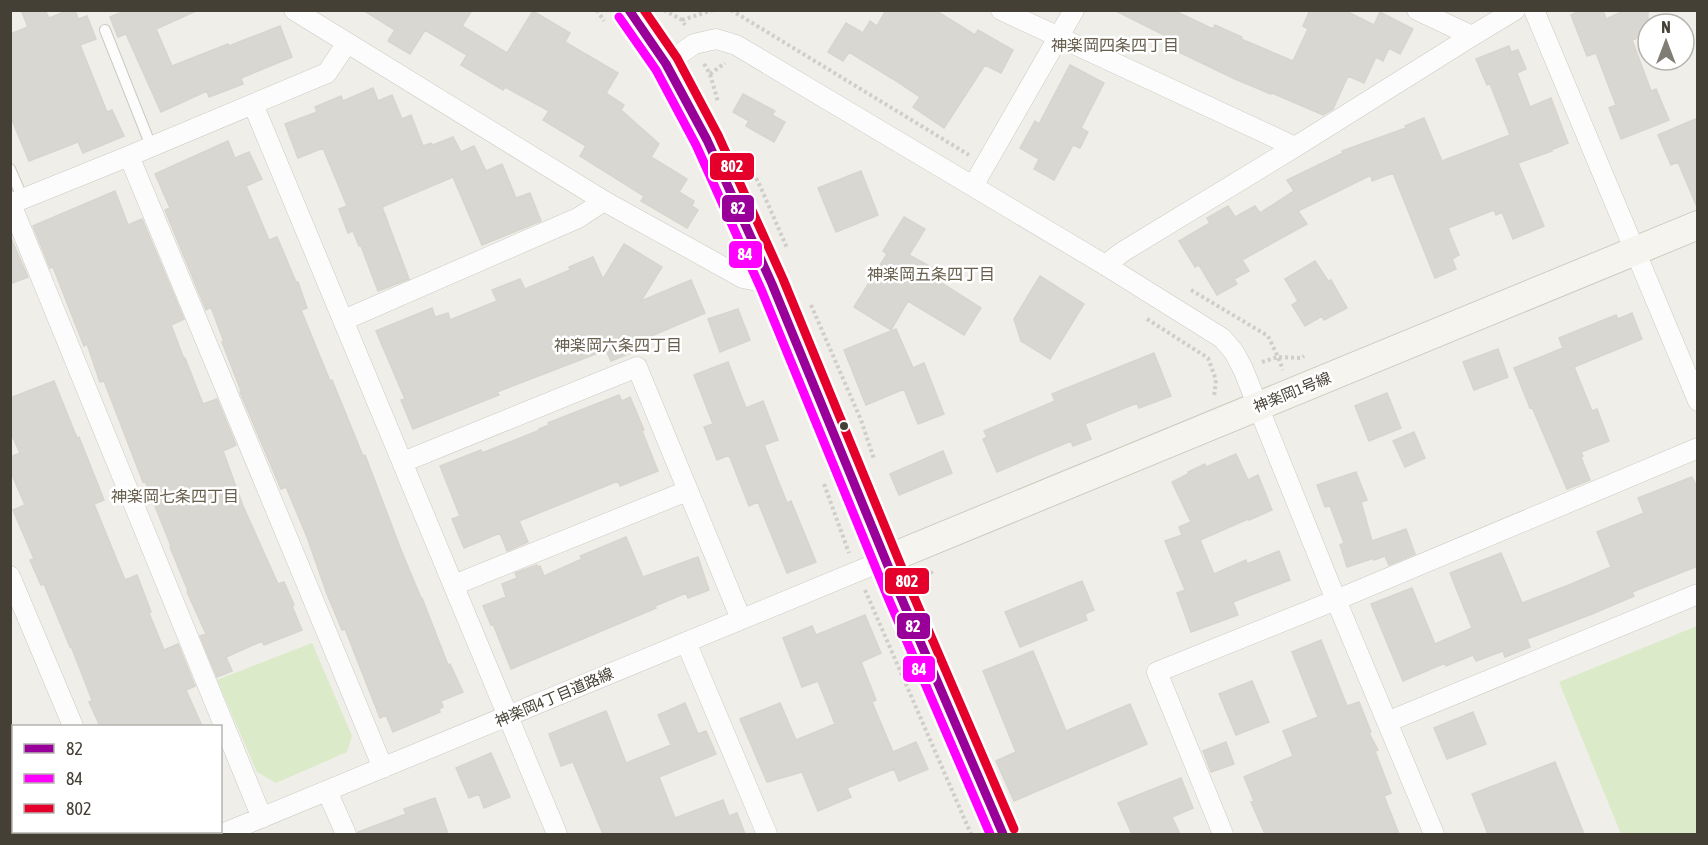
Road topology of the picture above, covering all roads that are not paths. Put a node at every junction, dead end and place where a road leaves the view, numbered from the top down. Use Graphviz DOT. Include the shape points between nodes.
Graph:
graph roads {
  1 [pos="294,10"];
  2 [pos="629,10"];
  3 [pos="1001,10"];
  4 [pos="1074,10"];
  5 [pos="1417,10"];
  6 [pos="1515,10"];
  7 [pos="1534,10"];
  8 [pos="105,30"];
  9 [pos="1472,36"];
  10 [pos="1059,37"];
  11 [pos="347,43"];
  12 [pos="666,64"];
  13 [pos="253,104"];
  14 [pos="152,147"];
  15 [pos="1295,147"];
  16 [pos="129,156"];
  17 [pos="10,169"];
  18 [pos="973,186"];
  19 [pos="604,201"];
  20 [pos="15,202"];
  21 [pos="1698,225"];
  22 [pos="1636,251"];
  23 [pos="1105,265"];
  24 [pos="772,284"];
  25 [pos="344,320"];
  26 [pos="1698,401"];
  27 [pos="1257,406"];
  28 [pos="1698,448"];
  29 [pos="403,462"];
  30 [pos="687,490"];
  31 [pos="885,560"];
  32 [pos="10,576"];
  33 [pos="454,585"];
  34 [pos="1698,594"];
  35 [pos="1336,600"];
  36 [pos="741,619"];
  37 [pos="686,642"];
  38 [pos="508,716"];
  39 [pos="1387,722"];
  40 [pos="73,725"];
  41 [pos="383,768"];
  42 [pos="327,791"];
  43 [pos="262,818"];
  44 [pos="222,834"];
  45 [pos="346,834"];
  46 [pos="557,834"];
  47 [pos="767,834"];
  48 [pos="1003,834"];
  49 [pos="1223,834"];
  50 [pos="1434,834"];
  1 -- 11 [label="street"];
  2 -- 12 [label="street"];
  3 -- 10 [label="street"];
  4 -- 10 [label="street"];
  5 -- 9 [label="street"];
  6 -- 9 [label="street"];
  7 -- 22 [label="street"];
  8 -- 14 [label="lane"];
  9 -- 15 [label="street"];
  10 -- 15 [label="street"];
  10 -- 18 [label="street"];
  11 -- 13 [label="street" via="327,73"];
  11 -- 19 [label="street"];
  12 -- 18 [label="street" via="694,44 716,39 736,45"];
  12 -- 24 [label="street" via="707,140"];
  13 -- 14 [label="street"];
  13 -- 25 [label="street"];
  14 -- 16 [label="street"];
  15 -- 23 [label="street"];
  16 -- 20 [label="street"];
  16 -- 41 [label="street"];
  17 -- 20 [label="lane"];
  18 -- 23 [label="street"];
  19 -- 24 [label="street" via="742,278"];
  19 -- 25 [label="street" via="578,218"];
  20 -- 43 [label="street"];
  21 -- 22 [label="street, 神楽岡1号線"];
  22 -- 26 [label="street"];
  22 -- 27 [label="street, 神楽岡1号線"];
  23 -- 27 [label="street" via="1221,338 1234,351"];
  24 -- 31 [label="street"];
  25 -- 29 [label="street"];
  27 -- 31 [label="street, 神楽岡1号線"];
  27 -- 35 [label="street"];
  28 -- 35 [label="street"];
  29 -- 30 [label="street" via="636,367"];
  29 -- 33 [label="street"];
  30 -- 33 [label="street"];
  30 -- 36 [label="street"];
  31 -- 36 [label="street, 神楽岡4丁目道路線"];
  31 -- 48 [label="street"];
  32 -- 40 [label="street"];
  33 -- 38 [label="street"];
  34 -- 39 [label="street"];
  35 -- 39 [label="street"];
  35 -- 49 [label="street" via="1157,672"];
  36 -- 37 [label="street, 神楽岡4丁目道路線"];
  37 -- 38 [label="street, 神楽岡4丁目道路線"];
  37 -- 47 [label="street"];
  38 -- 41 [label="street, 神楽岡4丁目道路線"];
  38 -- 46 [label="street"];
  39 -- 50 [label="street"];
  41 -- 42 [label="street, 神楽岡4丁目道路線"];
  42 -- 43 [label="street, 神楽岡4丁目道路線"];
  42 -- 45 [label="street"];
  43 -- 44 [label="street, 神楽岡4丁目道路線"];
}
